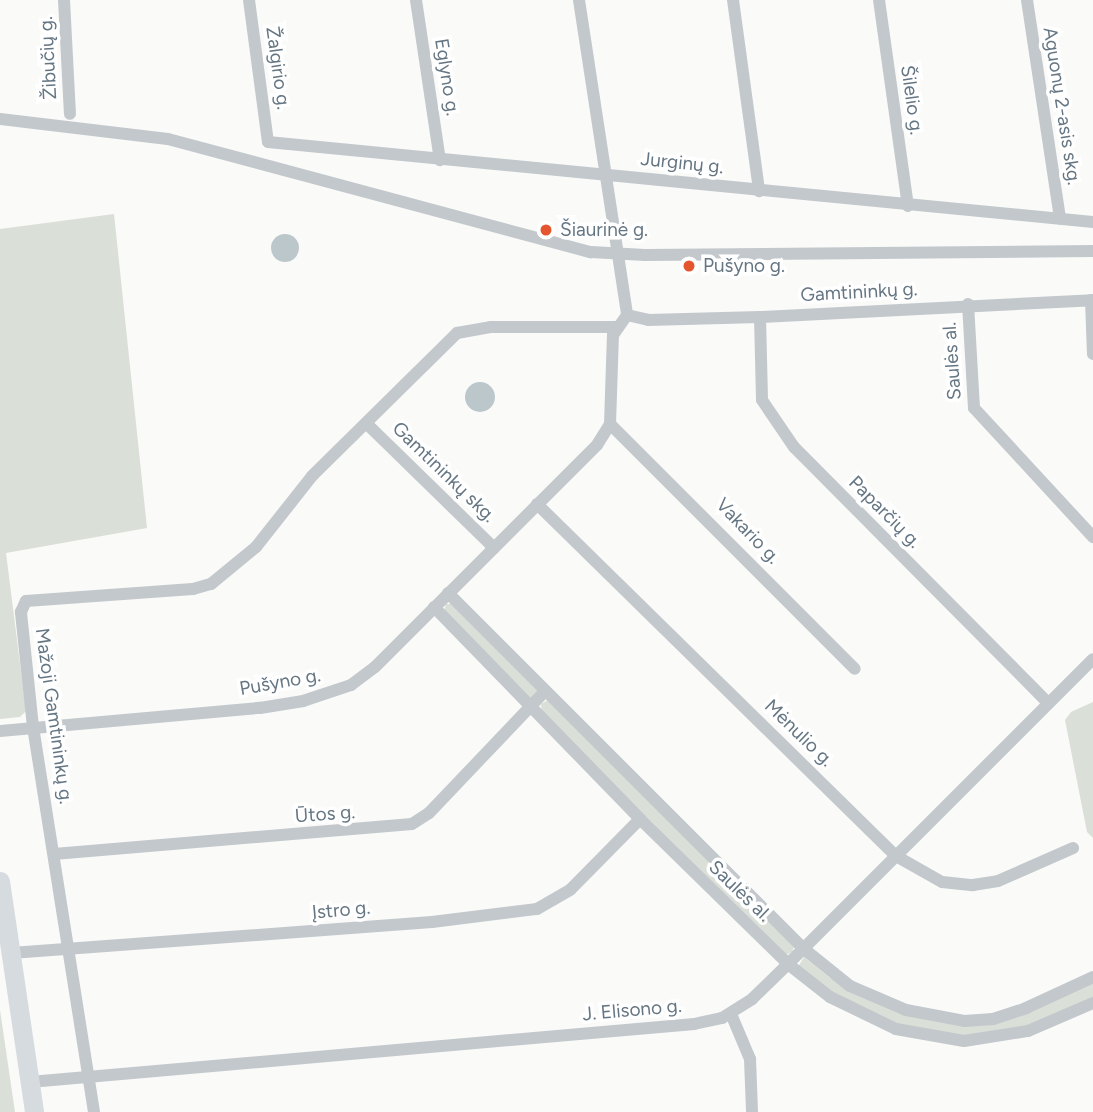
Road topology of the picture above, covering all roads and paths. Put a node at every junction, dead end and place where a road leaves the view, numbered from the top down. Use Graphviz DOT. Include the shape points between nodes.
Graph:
graph roads {
  1 [pos="64,0"];
  2 [pos="249,0"];
  3 [pos="416,0"];
  4 [pos="579,0"];
  5 [pos="733,0"];
  6 [pos="879,0"];
  7 [pos="1027,0"];
  8 [pos="70,114"];
  9 [pos="0,119"];
  10 [pos="268,142"];
  11 [pos="440,160"];
  12 [pos="607,175"];
  13 [pos="759,191"];
  14 [pos="908,205"];
  15 [pos="1060,219"];
  16 [pos="1093,222"];
  17 [pos="1093,251"];
  18 [pos="618,254"];
  19 [pos="1092,300"];
  20 [pos="968,304"];
  21 [pos="627,315"];
  22 [pos="760,317"];
  23 [pos="616,327"];
  24 [pos="1093,354"];
  25 [pos="366,423"];
  26 [pos="610,424"];
  27 [pos="537,504"];
  28 [pos="1093,537"];
  29 [pos="494,548"];
  30 [pos="448,593"];
  31 [pos="434,607"];
  32 [pos="1093,659"];
  33 [pos="855,668"];
  34 [pos="545,691"];
  35 [pos="1048,703"];
  36 [pos="529,708"];
  37 [pos="33,727"];
  38 [pos="0,731"];
  39 [pos="640,819"];
  40 [pos="1073,848"];
  41 [pos="54,854"];
  42 [pos="896,856"];
  43 [pos="0,881"];
  44 [pos="804,948"];
  45 [pos="68,952"];
  46 [pos="11,953"];
  47 [pos="788,964"];
  48 [pos="1093,977"];
  49 [pos="1093,1003"];
  50 [pos="731,1014"];
  51 [pos="88,1075"];
  52 [pos="30,1082"];
  53 [pos="34,1112"];
  54 [pos="94,1112"];
  55 [pos="752,1112"];
  1 -- 8 [label="street, Žibučių g."];
  2 -- 10 [label="street, Žalgirio g."];
  3 -- 11 [label="street, Eglyno g."];
  4 -- 12 [label="street"];
  5 -- 13 [label="street"];
  6 -- 14 [label="street, Šilelio g."];
  7 -- 15 [label="street, Aguonų 2-asis skg."];
  9 -- 18 [label="street" via="169,139 554,244"];
  10 -- 11 [label="street, Jurginų g."];
  11 -- 12 [label="street, Jurginų g."];
  12 -- 13 [label="street, Jurginų g."];
  12 -- 18 [label="street"];
  13 -- 14 [label="street, Jurginų g."];
  14 -- 15 [label="street, Jurginų g."];
  15 -- 16 [label="street, Jurginų g."];
  17 -- 18 [label="street"];
  18 -- 21 [label="street"];
  19 -- 20 [label="street, Gamtininkų g."];
  19 -- 24 [label="street"];
  20 -- 22 [label="street, Gamtininkų g."];
  20 -- 28 [label="street, Saulės al." via="974,408"];
  21 -- 22 [label="street, Gamtininkų g." via="648,320"];
  21 -- 23 [label="street"];
  22 -- 35 [label="street, Paparčių g." via="762,400 794,447"];
  23 -- 25 [label="street, Mažoji Gamtininkų g." via="491,327 457,333"];
  23 -- 26 [label="street" via="609,356"];
  25 -- 29 [label="street, Gamtininkų skg."];
  25 -- 37 [label="street, Mažoji Gamtininkų g." via="312,476 256,547 211,584 26,601 21,612"];
  26 -- 27 [label="street, Pušyno g." via="597,445"];
  26 -- 33 [label="street, Vakario g."];
  27 -- 29 [label="street, Pušyno g."];
  27 -- 42 [label="street, Mėnulio g."];
  29 -- 30 [label="street, Pušyno g."];
  30 -- 31 [label="street, Pušyno g."];
  30 -- 34 [label="street, Saulės al."];
  31 -- 36 [label="street, Saulės al."];
  31 -- 37 [label="street, Pušyno g." via="363,677 321,696 260,708"];
  32 -- 35 [label="street, J. Elisono g."];
  34 -- 36 [label="street, Ūtos g."];
  34 -- 44 [label="street, Saulės al."];
  35 -- 42 [label="street, J. Elisono g."];
  36 -- 39 [label="street, Saulės al."];
  36 -- 41 [label="street, Ūtos g." via="429,813 412,824"];
  37 -- 38 [label="street, Pušyno g."];
  37 -- 41 [label="street, Mažoji Gamtininkų g."];
  39 -- 45 [label="street, Įstro g." via="571,889 537,909"];
  39 -- 47 [label="street, Saulės al."];
  40 -- 42 [label="street, Mėnulio g." via="998,881 973,885 942,882"];
  41 -- 45 [label="street, Mažoji Gamtininkų g."];
  42 -- 44 [label="street, J. Elisono g."];
  43 -- 46 [label="highway"];
  44 -- 47 [label="street, J. Elisono g."];
  44 -- 48 [label="street, Saulės al." via="831,973 878,1000 964,1021 993,1019 1026,1008"];
  45 -- 46 [label="street, Įstro g."];
  45 -- 51 [label="street, Mažoji Gamtininkų g."];
  46 -- 52 [label="highway"];
  47 -- 49 [label="street, Saulės al." via="862,1015 927,1037 994,1040"];
  47 -- 50 [label="street, J. Elisono g."];
  50 -- 51 [label="street, J. Elisono g." via="694,1024"];
  50 -- 55 [label="street" via="750,1059"];
  51 -- 52 [label="street, J. Elisono g."];
  51 -- 54 [label="street, Mažoji Gamtininkų g."];
  52 -- 53 [label="highway"];
}
